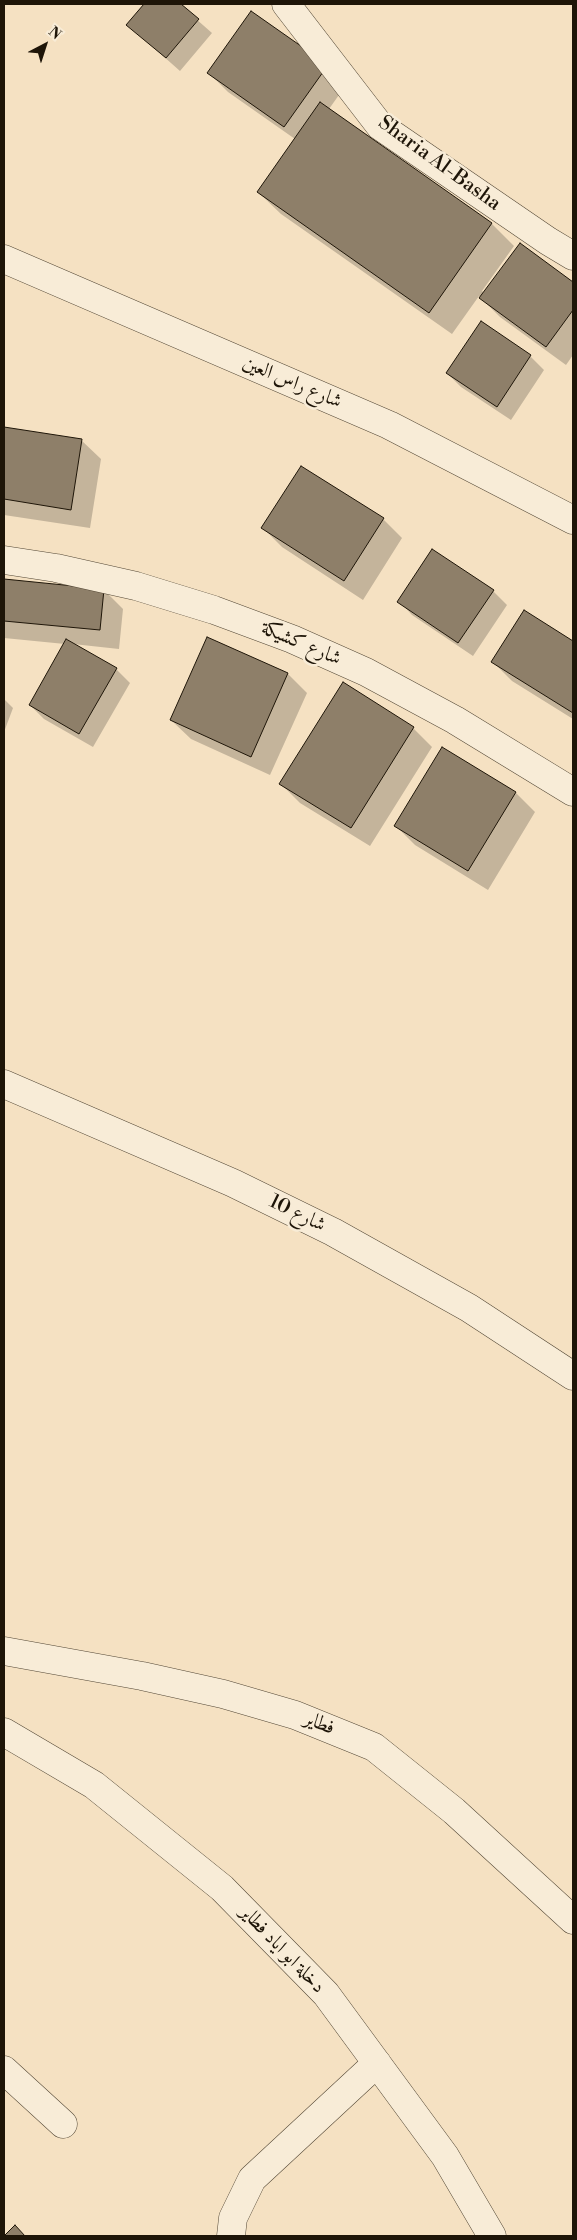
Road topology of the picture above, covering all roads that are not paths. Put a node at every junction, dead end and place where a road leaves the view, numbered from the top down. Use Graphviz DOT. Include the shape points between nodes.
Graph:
graph roads {
  1 [pos="286,4"];
  2 [pos="569,246"];
  3 [pos="4,259"];
  4 [pos="573,520"];
  5 [pos="4,560"];
  6 [pos="573,792"];
  7 [pos="4,1084"];
  8 [pos="573,1376"];
  9 [pos="4,1651"];
  10 [pos="4,1732"];
  11 [pos="573,1920"];
  12 [pos="376,2063"];
  13 [pos="4,2070"];
  14 [pos="63,2124"];
  15 [pos="231,2236"];
  16 [pos="492,2236"];
  1 -- 2 [label="street, Sharia Al-Basha" via="380,126"];
  3 -- 4 [label="street, شارع راس العين" via="389,425"];
  5 -- 6 [label="street, شارع كشيكة" via="136,586 292,638 366,672 456,720"];
  7 -- 8 [label="street, شارع 10" via="233,1183 332,1232 469,1308"];
  9 -- 11 [label="street, فطاير" via="223,1694 295,1715 374,1747 476,1831"];
  10 -- 12 [label="street, دخلة ابو اياد فطاير" via="94,1785 222,1888 326,1994"];
  12 -- 15 [label="street" via="252,2179 233,2218"];
  12 -- 16 [label="street, دخلة ابو اياد فطاير" via="445,2156"];
  13 -- 14 [label="street"];
}
